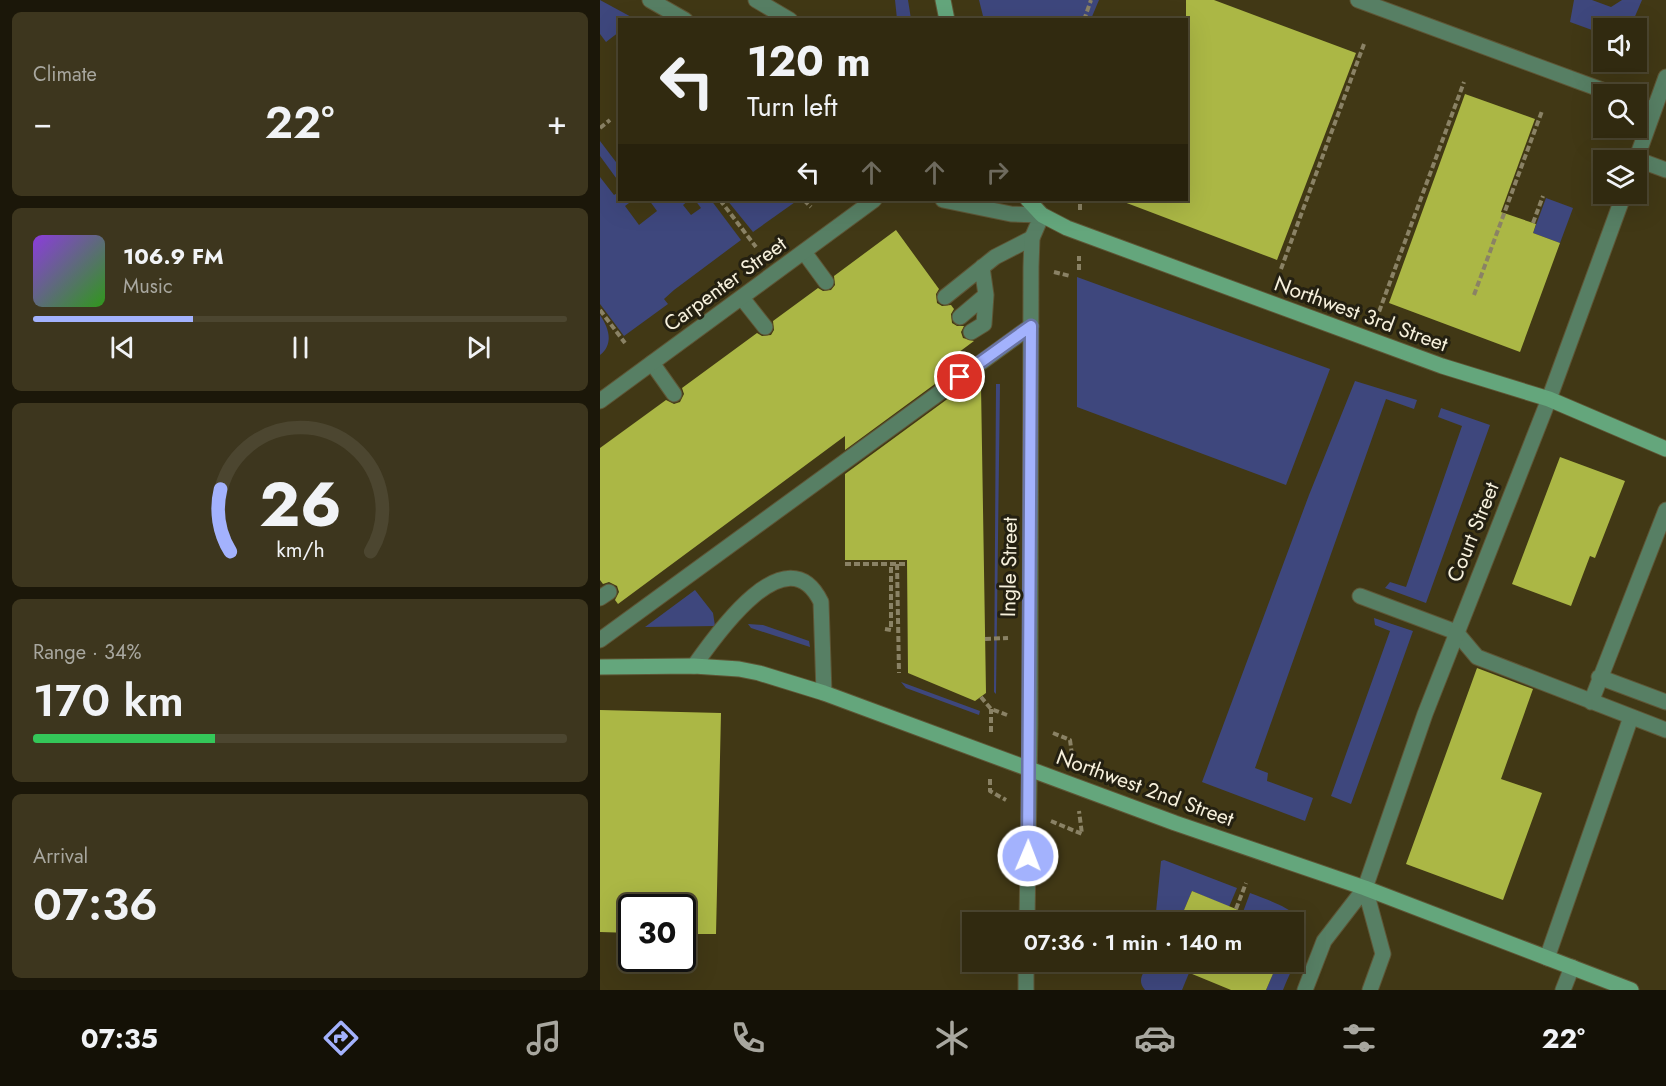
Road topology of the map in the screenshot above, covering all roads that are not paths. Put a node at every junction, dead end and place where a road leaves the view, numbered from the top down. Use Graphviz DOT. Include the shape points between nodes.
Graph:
graph roads {
  1 [pos="650,0"];
  2 [pos="756,0"];
  3 [pos="943,0"];
  4 [pos="1358,0"];
  5 [pos="682,18"];
  6 [pos="787,18"];
  7 [pos="947,18"];
  8 [pos="1666,77"];
  9 [pos="1593,87"];
  10 [pos="1647,107"];
  11 [pos="1654,110"];
  12 [pos="1640,150"];
  13 [pos="1647,164"];
  14 [pos="1666,170"];
  15 [pos="876,201"];
  16 [pos="948,201"];
  17 [pos="1029,201"];
  18 [pos="1620,204"];
  19 [pos="1042,215"];
  20 [pos="1032,238"];
  21 [pos="804,252"];
  22 [pos="982,267"];
  23 [pos="826,282"];
  24 [pos="986,296"];
  25 [pos="945,297"];
  26 [pos="741,298"];
  27 [pos="960,317"];
  28 [pos="1031,326"];
  29 [pos="765,327"];
  30 [pos="971,332"];
  31 [pos="652,363"];
  32 [pos="674,394"];
  33 [pos="1549,399"];
  34 [pos="600,401"];
  35 [pos="1666,449"];
  36 [pos="1666,510"];
  37 [pos="1661,535"];
  38 [pos="1360,596"];
  39 [pos="1456,632"];
  40 [pos="600,640"];
  41 [pos="694,666"];
  42 [pos="600,667"];
  43 [pos="1599,677"];
  44 [pos="824,693"];
  45 [pos="1591,702"];
  46 [pos="1666,702"];
  47 [pos="1631,717"];
  48 [pos="1666,730"];
  49 [pos="1030,769"];
  50 [pos="1365,888"];
  51 [pos="1027,912"];
  52 [pos="1547,958"];
  53 [pos="1572,967"];
  54 [pos="1026,972"];
  55 [pos="1026,990"];
  56 [pos="1305,990"];
  57 [pos="1370,990"];
  58 [pos="1563,990"];
  59 [pos="1631,990"];
  1 -- 5 [label="street"];
  2 -- 6 [label="street"];
  3 -- 7 [label="main road"];
  4 -- 9 [label="street"];
  8 -- 11 [label="street"];
  10 -- 11 [label="street"];
  11 -- 12 [label="street"];
  13 -- 14 [label="street"];
  15 -- 21 [label="street, Carpenter Street"];
  16 -- 19 [label="street, Northwest 3rd Street" via="1011,214"];
  17 -- 19 [label="main road, Northwest 3rd Street"];
  18 -- 33 [label="street, Court Street"];
  19 -- 20 [label="street, Ingle Street"];
  19 -- 33 [label="main road, Northwest 3rd Street" via="1067,228 1369,340"];
  20 -- 22 [label="street"];
  20 -- 28 [label="street, Ingle Street"];
  21 -- 23 [label="street"];
  21 -- 26 [label="street, Carpenter Street"];
  22 -- 24 [label="street"];
  22 -- 25 [label="street"];
  24 -- 27 [label="street"];
  24 -- 30 [label="street" via="984,324"];
  26 -- 29 [label="street"];
  26 -- 31 [label="street, Carpenter Street"];
  28 -- 40 [label="street"];
  28 -- 49 [label="street, Ingle Street"];
  31 -- 32 [label="street"];
  31 -- 34 [label="street, Carpenter Street"];
  33 -- 35 [label="main road, Northwest 3rd Street"];
  33 -- 39 [label="street, Court Street"];
  36 -- 37 [label="street"];
  37 -- 43 [label="street"];
  38 -- 39 [label="street"];
  39 -- 45 [label="street" via="1477,657"];
  39 -- 50 [label="street, Court Street"];
  41 -- 42 [label="main road, Northwest 2nd Street"];
  41 -- 44 [label="main road, Northwest 2nd Street" via="759,673"];
  41 -- 44 [label="street" via="717,632 742,606 770,583 796,579 807,583 821,602"];
  43 -- 45 [label="street"];
  43 -- 46 [label="street"];
  44 -- 49 [label="main road, Northwest 2nd Street"];
  45 -- 47 [label="street"];
  47 -- 48 [label="street"];
  47 -- 52 [label="street"];
  49 -- 50 [label="main road, Northwest 2nd Street"];
  49 -- 51 [label="street, Ingle Street"];
  50 -- 52 [label="main road, Northwest 2nd Street"];
  50 -- 56 [label="street, Court Street" via="1324,941"];
  50 -- 57 [label="street" via="1383,954"];
  52 -- 53 [label="main road, Northwest 2nd Street"];
  53 -- 58 [label="street"];
  53 -- 59 [label="main road, Northwest 2nd Street"];
  54 -- 55 [label="street"];
}
